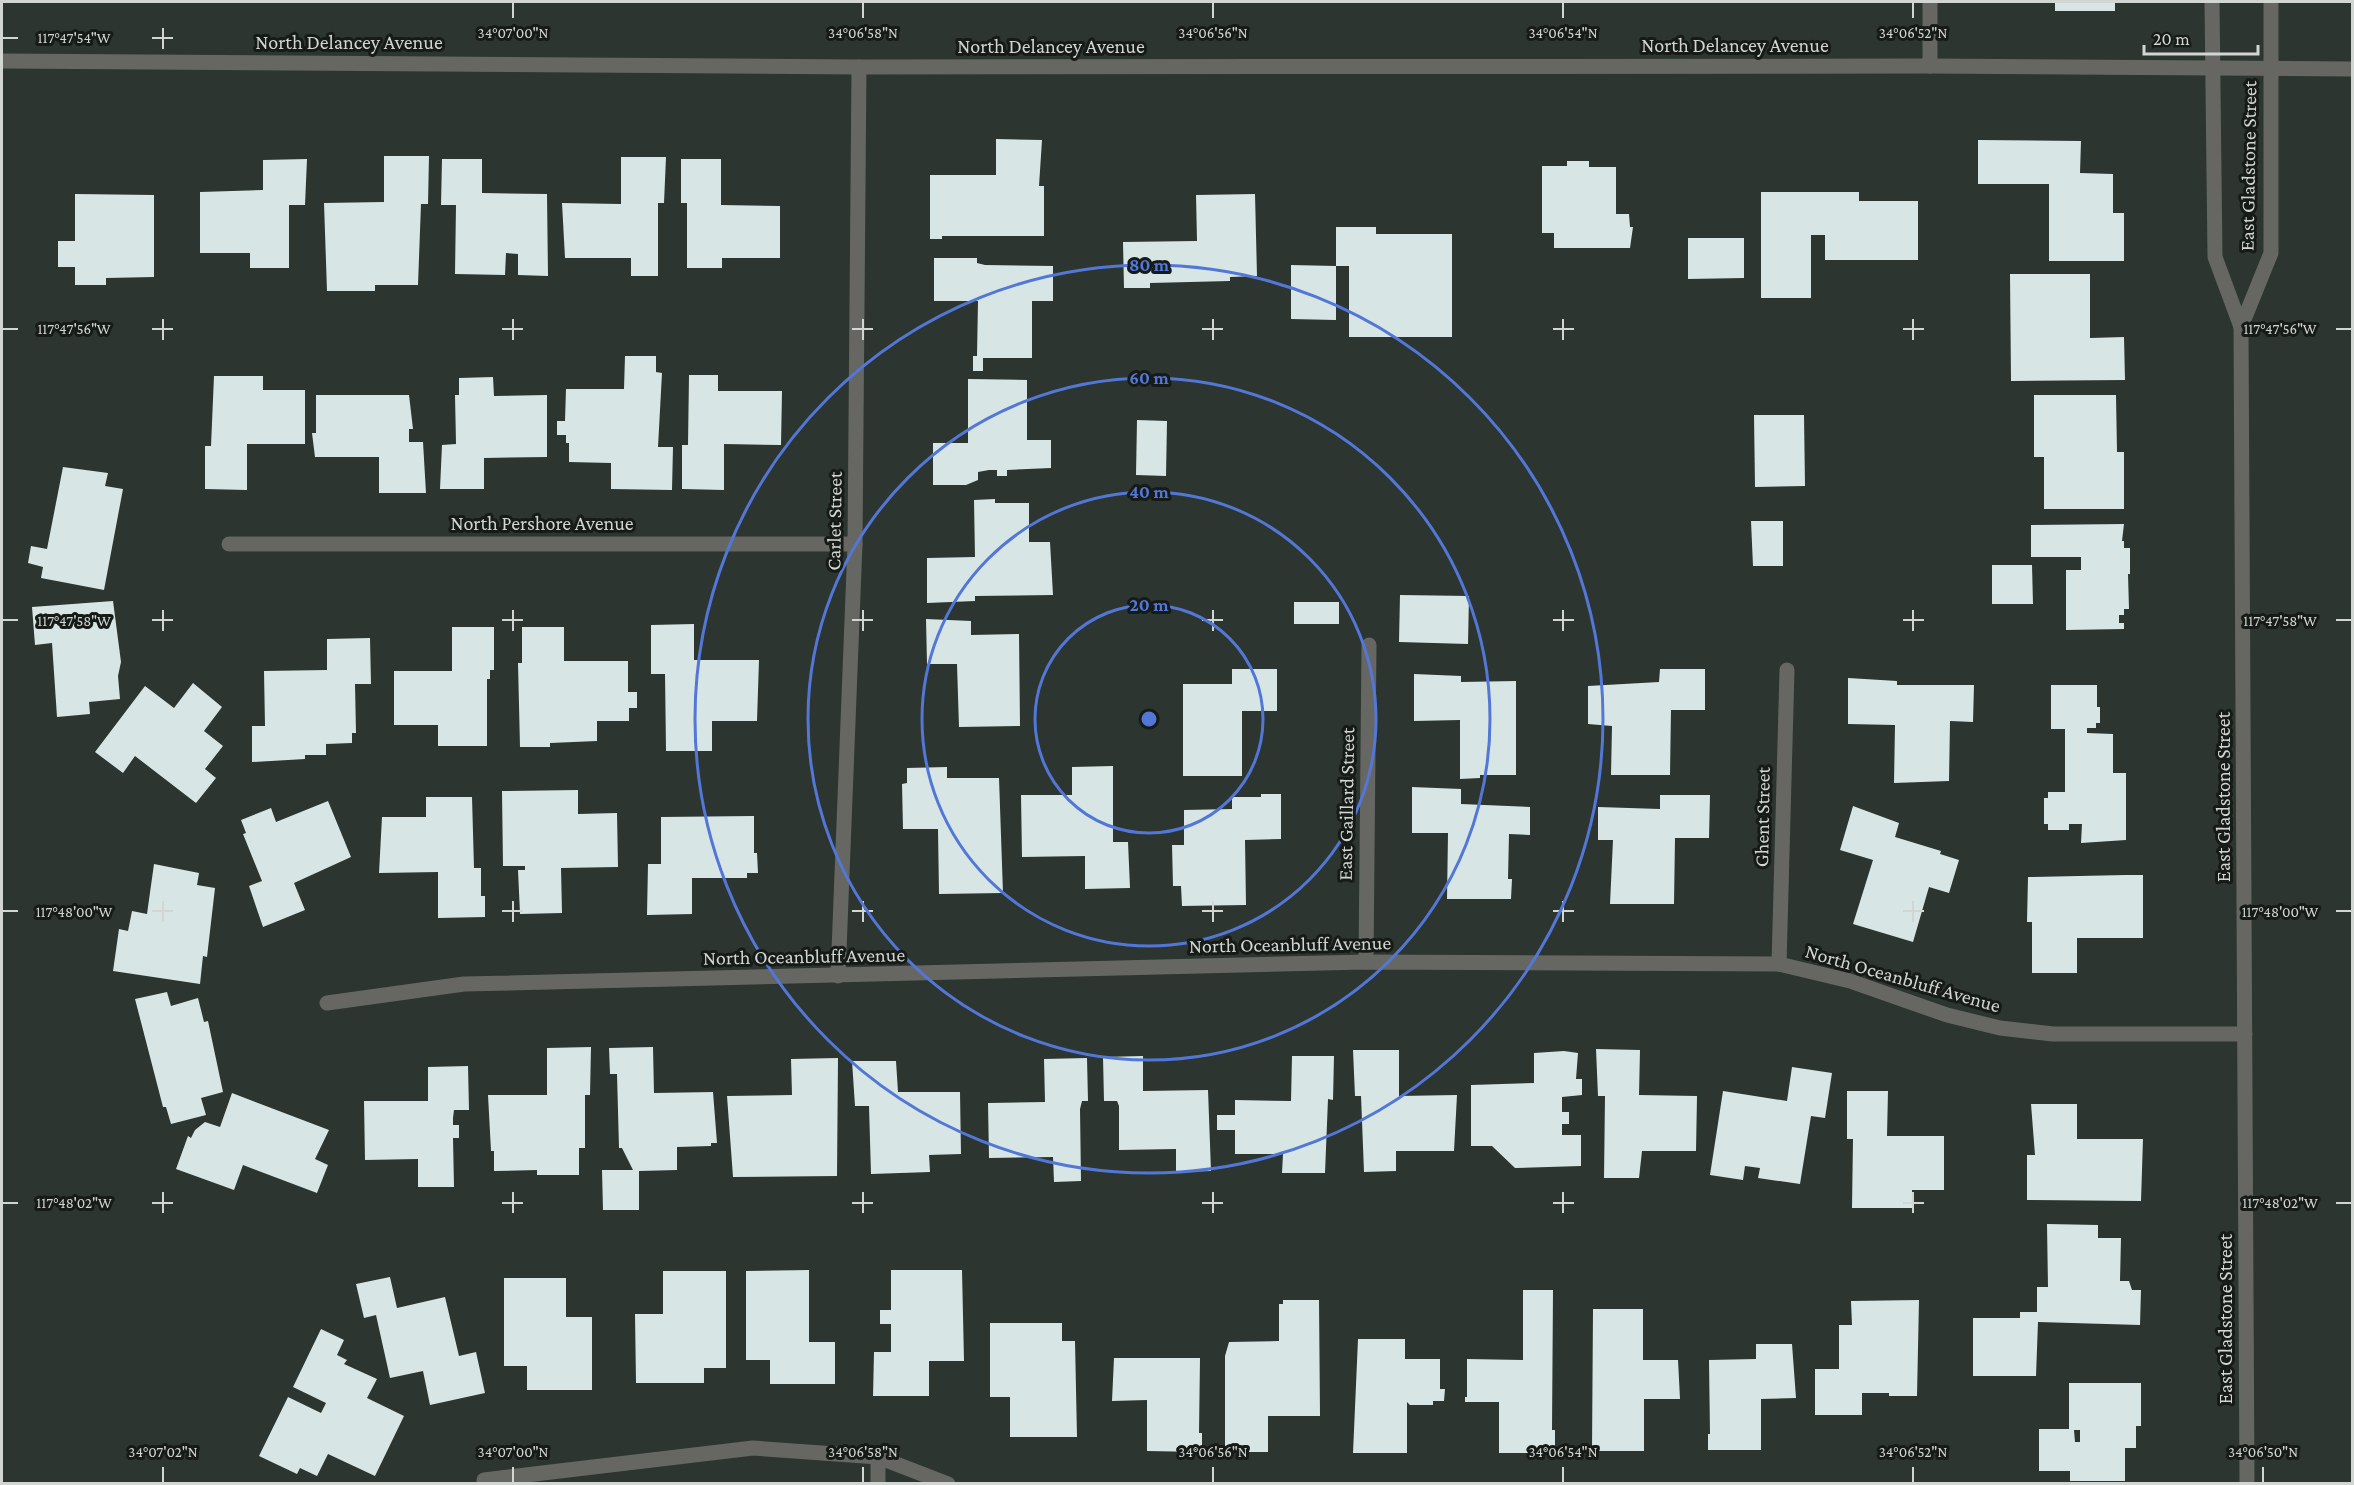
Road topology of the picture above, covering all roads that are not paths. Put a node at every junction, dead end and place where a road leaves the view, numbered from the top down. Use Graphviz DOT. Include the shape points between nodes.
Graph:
graph roads {
  1 [pos="1930,2"];
  2 [pos="2212,2"];
  3 [pos="2271,2"];
  4 [pos="2,61"];
  5 [pos="1930,66"];
  6 [pos="859,67"];
  7 [pos="2213,68"];
  8 [pos="2271,69"];
  9 [pos="2352,69"];
  10 [pos="2241,327"];
  11 [pos="229,544"];
  12 [pos="855,544"];
  13 [pos="1369,645"];
  14 [pos="1787,670"];
  15 [pos="1366,962"];
  16 [pos="1779,964"];
  17 [pos="838,976"];
  18 [pos="327,1003"];
  19 [pos="2245,1034"];
  20 [pos="878,1457"];
  21 [pos="484,1479"];
  22 [pos="878,1484"];
  23 [pos="948,1484"];
  24 [pos="2247,1484"];
  1 -- 5 [label="street"];
  2 -- 7 [label="street, East Gladstone Street"];
  3 -- 8 [label="street, East Gladstone Street"];
  4 -- 6 [label="street, North Delancey Avenue"];
  5 -- 6 [label="street, North Delancey Avenue"];
  5 -- 7 [label="street, North Delancey Avenue"];
  6 -- 12 [label="street, Carlet Street"];
  7 -- 8 [label="street, North Delancey Avenue"];
  7 -- 10 [label="street, East Gladstone Street" via="2215,257"];
  8 -- 9 [label="street, North Delancey Avenue"];
  8 -- 10 [label="street, East Gladstone Street" via="2271,253"];
  10 -- 19 [label="street, East Gladstone Street"];
  11 -- 12 [label="street, North Pershore Avenue"];
  12 -- 17 [label="street, Carlet Street"];
  13 -- 15 [label="street, East Gaillard Street"];
  14 -- 16 [label="street, Ghent Street"];
  15 -- 16 [label="street, North Oceanbluff Avenue"];
  15 -- 17 [label="street, North Oceanbluff Avenue"];
  16 -- 19 [label="street, North Oceanbluff Avenue" via="1850,981 1947,1015 2000,1028 2053,1034"];
  17 -- 18 [label="street, North Oceanbluff Avenue" via="464,984"];
  19 -- 24 [label="street, East Gladstone Street"];
  20 -- 21 [label="street" via="753,1448"];
  20 -- 22 [label="street"];
  20 -- 23 [label="street"];
}
